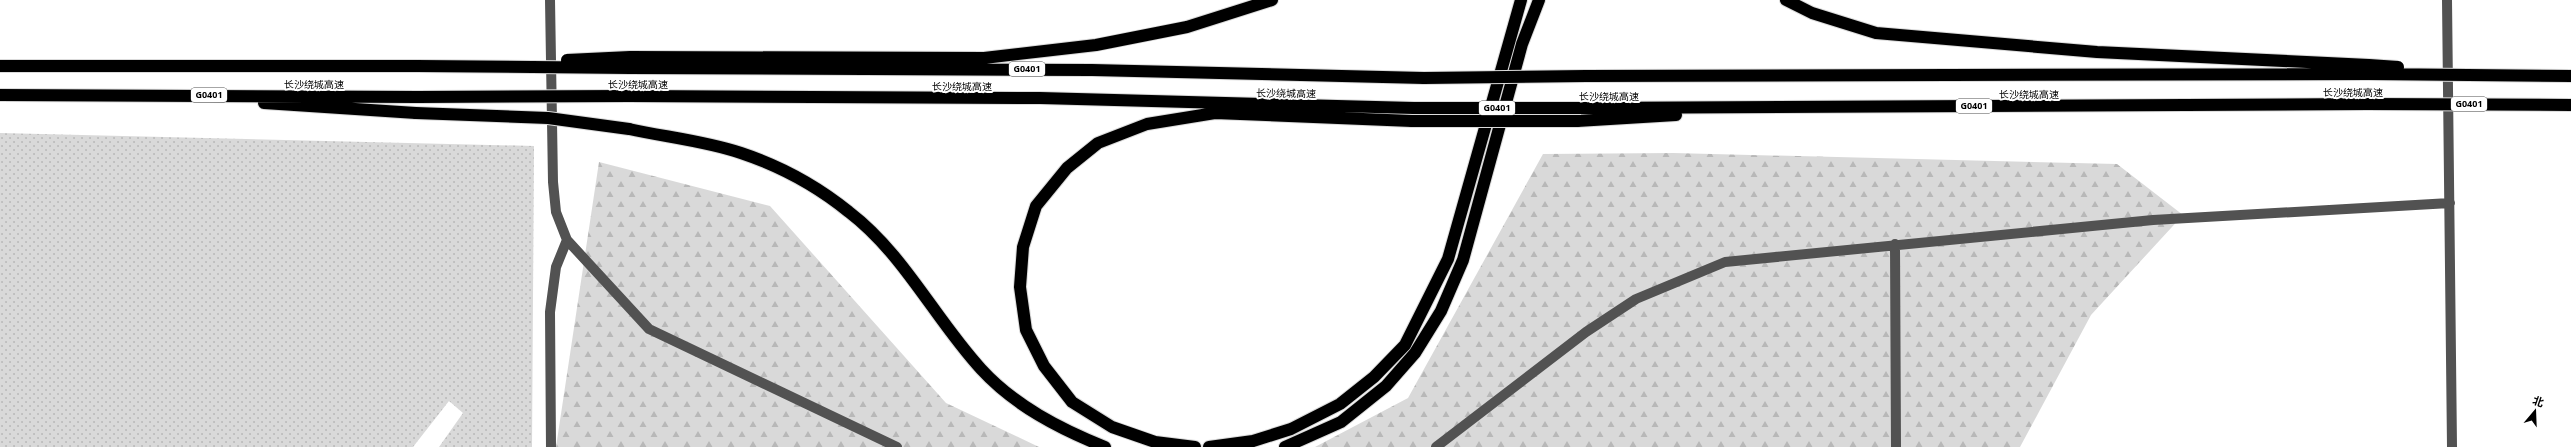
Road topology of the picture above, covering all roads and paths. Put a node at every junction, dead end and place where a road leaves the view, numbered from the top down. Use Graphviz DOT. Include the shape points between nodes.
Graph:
graph roads {
  1 [pos="550,0"];
  2 [pos="1272,0"];
  3 [pos="1522,0"];
  4 [pos="1539,0"];
  5 [pos="1786,0"];
  6 [pos="2447,0"];
  7 [pos="630,63"];
  8 [pos="0,66"];
  9 [pos="2369,70"];
  10 [pos="2571,76"];
  11 [pos="0,95"];
  12 [pos="132,95"];
  13 [pos="2571,105"];
  14 [pos="1796,108"];
  15 [pos="2450,203"];
  16 [pos="567,240"];
  17 [pos="1895,244"];
  18 [pos="552,447"];
  19 [pos="897,447"];
  20 [pos="1105,447"];
  21 [pos="1195,447"];
  22 [pos="1209,447"];
  23 [pos="1285,447"];
  24 [pos="1436,447"];
  25 [pos="1896,447"];
  26 [pos="2452,447"];
  1 -- 16 [label="street" via="553,182 556,212"];
  2 -- 7 [label="highway" via="1187,27 1096,45 984,58"];
  3 -- 22 [label="highway" via="1448,259 1426,308 1405,345 1374,377 1340,404 1291,428 1253,441"];
  4 -- 23 [label="highway" via="1522,44 1462,260 1441,311 1415,353 1386,386 1341,422"];
  5 -- 9 [label="highway" via="1812,13 1876,33 2097,52"];
  6 -- 15 [label="street"];
  7 -- 8 [label="highway, 长沙绕城高速, bridge" via="434,67"];
  7 -- 9 [label="highway, 长沙绕城高速 / G0401, bridge" via="1424,78"];
  9 -- 10 [label="highway, bridge"];
  11 -- 12 [label="highway, 长沙绕城高速 / G0401"];
  12 -- 14 [label="highway, 长沙绕城高速 / G0401, bridge" via="1040,98 1414,108"];
  12 -- 20 [label="highway, bridge" via="416,113 548,118 628,129 740,153 796,175 850,212 888,250 982,370 1026,408 1069,433"];
  13 -- 14 [label="highway, 长沙绕城高速 / G0401, bridge"];
  14 -- 21 [label="highway, bridge" via="1577,121 1412,121 1215,113 1147,124 1098,143 1067,168 1036,206 1023,247 1020,287 1026,330 1044,366 1072,402 1112,427 1155,442"];
  15 -- 17 [label="street" via="2153,220"];
  15 -- 26 [label="street"];
  16 -- 18 [label="street" via="556,267 550,312"];
  16 -- 19 [label="street" via="649,328"];
  17 -- 24 [label="street" via="1726,262 1636,299 1586,332"];
  17 -- 25 [label="street"];
}
